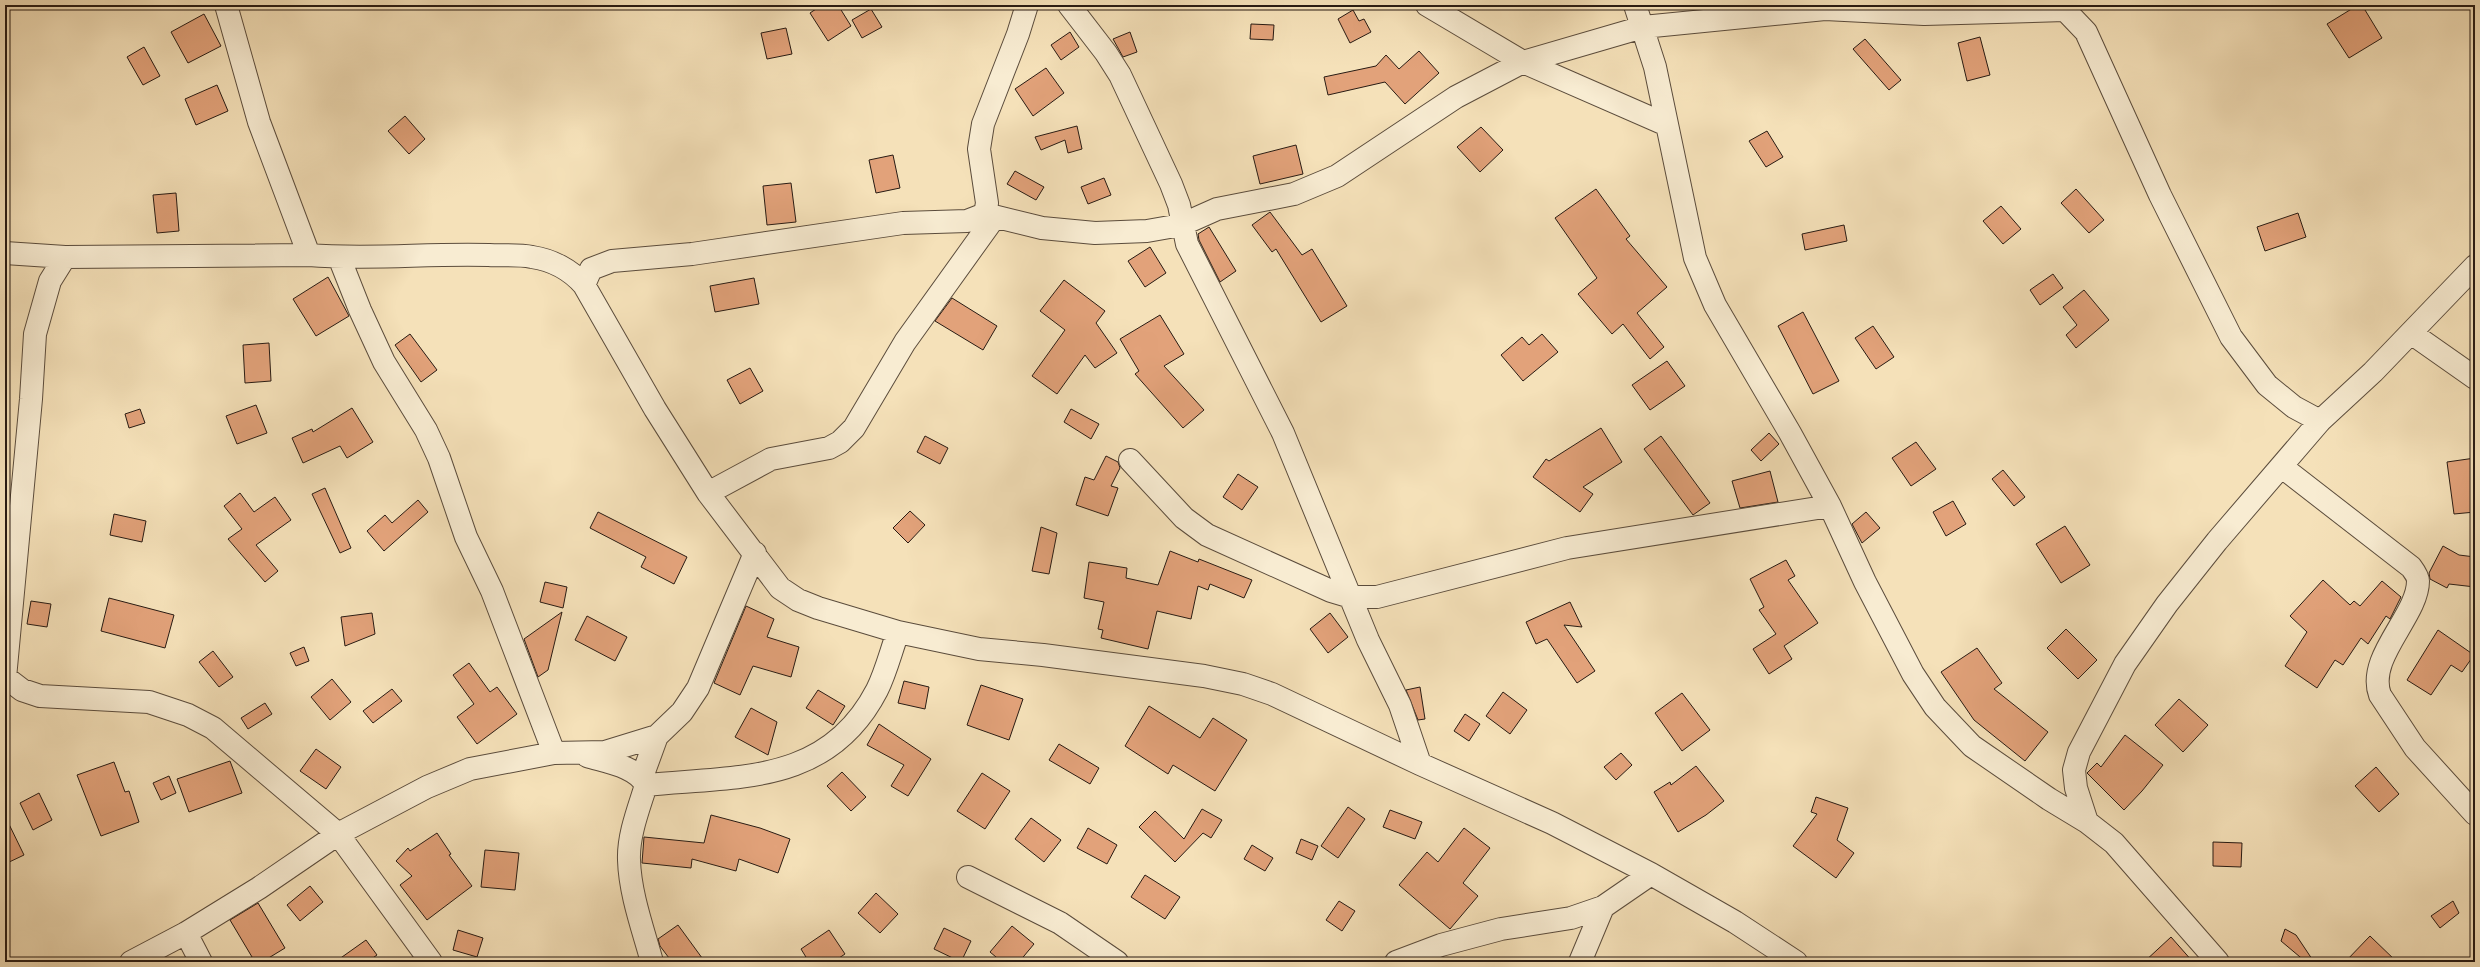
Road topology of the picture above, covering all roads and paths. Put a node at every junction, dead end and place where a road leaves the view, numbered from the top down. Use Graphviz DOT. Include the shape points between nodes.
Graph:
graph roads {
  1 [pos="226,5"];
  2 [pos="1026,5"];
  3 [pos="1069,5"];
  4 [pos="1428,5"];
  5 [pos="1634,5"];
  6 [pos="1643,27"];
  7 [pos="1523,62"];
  8 [pos="1666,125"];
  9 [pos="990,216"];
  10 [pos="1182,225"];
  11 [pos="5,253"];
  12 [pos="309,255"];
  13 [pos="65,257"];
  14 [pos="339,257"];
  15 [pos="2475,266"];
  16 [pos="584,285"];
  17 [pos="2411,333"];
  18 [pos="2475,378"];
  19 [pos="2320,421"];
  20 [pos="1130,460"];
  21 [pos="2282,467"];
  22 [pos="708,492"];
  23 [pos="1830,506"];
  24 [pos="755,553"];
  25 [pos="1351,597"];
  26 [pos="898,632"];
  27 [pos="5,677"];
  28 [pos="658,736"];
  29 [pos="554,753"];
  30 [pos="581,754"];
  31 [pos="1420,764"];
  32 [pos="644,781"];
  33 [pos="2475,814"];
  34 [pos="2087,822"];
  35 [pos="338,834"];
  36 [pos="1651,874"];
  37 [pos="968,877"];
  38 [pos="1603,907"];
  39 [pos="186,933"];
  40 [pos="131,962"];
  41 [pos="201,962"];
  42 [pos="431,962"];
  43 [pos="652,962"];
  44 [pos="1117,962"];
  45 [pos="1396,962"];
  46 [pos="1580,962"];
  47 [pos="1796,962"];
  48 [pos="2218,962"];
  1 -- 12 [label="street" via="259,122"];
  2 -- 9 [label="street" via="1018,34 983,124 979,149"];
  3 -- 10 [label="street" via="1120,75 1171,184 1179,205"];
  4 -- 7 [label="street"];
  5 -- 6 [label="street"];
  6 -- 7 [label="street"];
  6 -- 8 [label="street" via="1655,67"];
  6 -- 19 [label="street" via="1825,9 1924,14 2064,10 2086,32 2160,195 2231,337 2250,365 2268,385 2294,407"];
  7 -- 8 [label="street"];
  7 -- 10 [label="street" via="1456,97 1337,176 1294,194 1218,209"];
  8 -- 23 [label="street" via="1695,258 1712,298"];
  9 -- 10 [label="street" via="1042,228 1095,233 1147,232"];
  9 -- 16 [label="street" via="967,221 904,223 700,252 612,261 591,269"];
  9 -- 22 [label="street" via="905,342 854,428 840,442 829,448 771,460"];
  10 -- 25 [label="street" via="1187,244 1283,433"];
  11 -- 13 [label="street"];
  12 -- 13 [label="street"];
  12 -- 14 [label="street"];
  13 -- 27 [label="street" via="50,281 35,334 32,399"];
  14 -- 16 [label="street" via="469,254 532,257 573,273"];
  14 -- 29 [label="street" via="384,362 426,430 439,458 466,537 492,590"];
  15 -- 17 [label="street"];
  16 -- 22 [label="street" via="655,409"];
  17 -- 18 [label="street"];
  17 -- 19 [label="street"];
  19 -- 21 [label="street"];
  20 -- 25 [label="street" via="1184,518 1207,536 1283,571"];
  21 -- 33 [label="street" via="2412,567 2418,580 2416,593 2389,646 2376,685 2415,748"];
  21 -- 34 [label="street" via="2217,542 2125,664 2079,752 2074,770 2076,788"];
  22 -- 24 [label="street"];
  23 -- 25 [label="street" via="1567,548 1409,590 1377,597"];
  23 -- 34 [label="street" via="1894,639 1935,707 1972,746"];
  24 -- 26 [label="street" via="780,588 798,600"];
  24 -- 28 [label="street" via="698,688 682,712"];
  25 -- 31 [label="street" via="1368,640 1400,705"];
  26 -- 31 [label="street" via="979,649 1204,676 1243,684 1272,694"];
  26 -- 32 [label="street" via="877,689 863,712 850,729 806,762 764,773"];
  27 -- 35 [label="street" via="22,690 40,696 149,702 188,715 229,740"];
  28 -- 30 [label="street" via="605,752"];
  28 -- 32 [label="street"];
  29 -- 30 [label="street"];
  29 -- 35 [label="street" via="470,769 427,787"];
  30 -- 32 [label="street" via="631,770"];
  31 -- 36 [label="street" via="1552,823"];
  32 -- 43 [label="street" via="629,860"];
  34 -- 48 [label="street" via="2114,843"];
  35 -- 39 [label="street" via="259,888"];
  35 -- 42 [label="street"];
  36 -- 38 [label="street"];
  36 -- 47 [label="street" via="1735,922"];
  37 -- 44 [label="street" via="1060,923"];
  38 -- 45 [label="street" via="1571,918 1501,929 1441,945"];
  38 -- 46 [label="street"];
  39 -- 40 [label="street"];
  39 -- 41 [label="street"];
}
